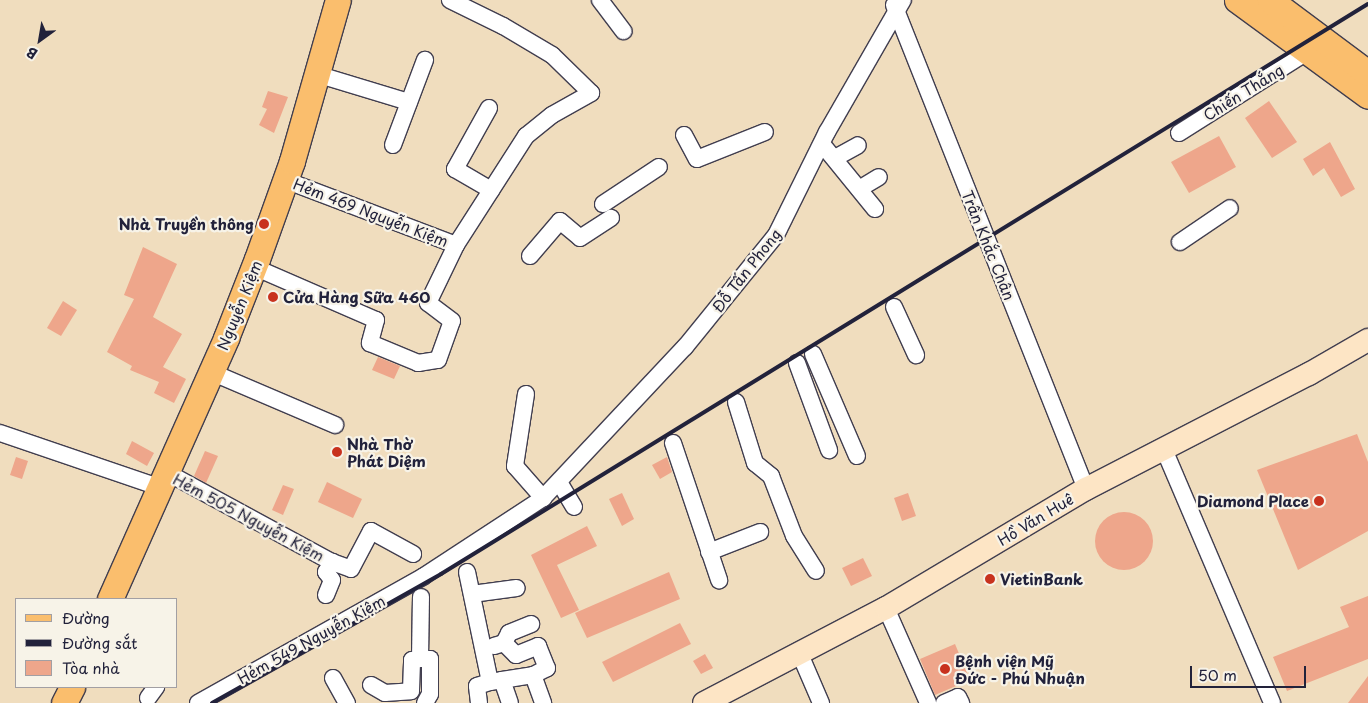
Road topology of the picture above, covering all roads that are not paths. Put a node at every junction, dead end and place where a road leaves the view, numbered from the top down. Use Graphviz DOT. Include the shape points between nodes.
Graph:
graph roads {
  1 [pos="338,0"];
  2 [pos="450,0"];
  3 [pos="600,0"];
  4 [pos="1236,0"];
  5 [pos="1270,0"];
  6 [pos="897,4"];
  7 [pos="623,31"];
  8 [pos="1307,40"];
  9 [pos="425,60"];
  10 [pos="1368,72"];
  11 [pos="316,74"];
  12 [pos="1368,96"];
  13 [pos="410,102"];
  14 [pos="489,108"];
  15 [pos="765,132"];
  16 [pos="1179,133"];
  17 [pos="684,136"];
  18 [pos="822,144"];
  19 [pos="393,145"];
  20 [pos="858,145"];
  21 [pos="835,158"];
  22 [pos="659,167"];
  23 [pos="879,177"];
  24 [pos="285,180"];
  25 [pos="859,189"];
  26 [pos="491,190"];
  27 [pos="874,208"];
  28 [pos="1230,208"];
  29 [pos="1180,242"];
  30 [pos="456,244"];
  31 [pos="530,256"];
  32 [pos="254,267"];
  33 [pos="894,307"];
  34 [pos="1368,340"];
  35 [pos="813,354"];
  36 [pos="916,355"];
  37 [pos="797,363"];
  38 [pos="211,372"];
  39 [pos="526,394"];
  40 [pos="736,402"];
  41 [pos="335,425"];
  42 [pos="0,433"];
  43 [pos="673,443"];
  44 [pos="1163,447"];
  45 [pos="829,450"];
  46 [pos="857,456"];
  47 [pos="162,480"];
  48 [pos="559,482"];
  49 [pos="1086,489"];
  50 [pos="543,498"];
  51 [pos="574,507"];
  52 [pos="760,532"];
  53 [pos="709,552"];
  54 [pos="413,554"];
  55 [pos="332,562"];
  56 [pos="816,571"];
  57 [pos="467,572"];
  58 [pos="424,576"];
  59 [pos="719,580"];
  60 [pos="517,588"];
  61 [pos="472,594"];
  62 [pos="326,595"];
  63 [pos="421,597"];
  64 [pos="110,598"];
  65 [pos="886,608"];
  66 [pos="531,624"];
  67 [pos="504,643"];
  68 [pos="483,648"];
  69 [pos="799,652"];
  70 [pos="420,659"];
  71 [pos="533,675"];
  72 [pos="333,678"];
  73 [pos="496,681"];
  74 [pos="371,685"];
  75 [pos="72,688"];
  76 [pos="1270,699"];
  77 [pos="64,703"];
  78 [pos="198,703"];
  79 [pos="347,703"];
  80 [pos="425,703"];
  81 [pos="479,703"];
  82 [pos="510,703"];
  83 [pos="543,703"];
  84 [pos="704,703"];
  85 [pos="821,703"];
  86 [pos="928,703"];
  87 [pos="944,703"];
  88 [pos="961,703"];
  1 -- 11 [label="main road, Nguyễn Kiệm"];
  2 -- 26 [label="street, Hẻm 469 Nguyễn Kiệm" via="552,55 591,93 552,115 526,136"];
  3 -- 7 [label="street"];
  4 -- 8 [label="main road"];
  5 -- 8 [label="main road"];
  6 -- 18 [label="street, Đỗ Tấn Phong"];
  6 -- 49 [label="street, Trần Khắc Chân"];
  8 -- 10 [label="main road"];
  8 -- 12 [label="main road"];
  8 -- 16 [label="street, Chiến Thắng"];
  9 -- 13 [label="street"];
  11 -- 13 [label="street"];
  11 -- 24 [label="main road, Nguyễn Kiệm"];
  13 -- 19 [label="street"];
  14 -- 26 [label="street" via="455,169"];
  15 -- 17 [label="street" via="697,159"];
  18 -- 21 [label="street"];
  18 -- 48 [label="street, Đỗ Tấn Phong" via="776,235 685,347"];
  20 -- 21 [label="street"];
  21 -- 25 [label="street"];
  22 -- 31 [label="street" via="580,238 560,221"];
  23 -- 25 [label="street"];
  24 -- 30 [label="street, Hẻm 469 Nguyễn Kiệm"];
  24 -- 32 [label="main road, Nguyễn Kiệm"];
  25 -- 27 [label="street"];
  26 -- 30 [label="street, Hẻm 469 Nguyễn Kiệm"];
  28 -- 29 [label="street"];
  30 -- 32 [label="street, Hẻm 469 Nguyễn Kiệm" via="428,303 452,321 438,360 418,363 370,342 376,320"];
  32 -- 38 [label="main road, Nguyễn Kiệm"];
  33 -- 36 [label="street"];
  34 -- 44 [label="main road, Hồ Văn Huê"];
  35 -- 46 [label="street"];
  37 -- 45 [label="street"];
  38 -- 41 [label="street"];
  38 -- 47 [label="main road, Nguyễn Kiệm"];
  39 -- 50 [label="street" via="516,466"];
  40 -- 56 [label="street" via="755,463 771,476 794,536"];
  42 -- 47 [label="street, Hẻm 505 Nguyễn Kiệm"];
  43 -- 53 [label="street"];
  44 -- 49 [label="main road, Hồ Văn Huê"];
  44 -- 76 [label="street"];
  47 -- 55 [label="street, Hẻm 505 Nguyễn Kiệm"];
  47 -- 64 [label="main road, Nguyễn Kiệm"];
  48 -- 50 [label="street, Đỗ Tấn Phong"];
  48 -- 51 [label="street"];
  49 -- 65 [label="main road, Hồ Văn Huê"];
  50 -- 58 [label="street, Đỗ Tấn Phong"];
  52 -- 53 [label="street"];
  53 -- 59 [label="street"];
  54 -- 55 [label="street, Hẻm 505 Nguyễn Kiệm" via="371,531 351,569"];
  55 -- 62 [label="street, Hẻm 505 Nguyễn Kiệm" via="326,572 332,580"];
  57 -- 61 [label="street"];
  58 -- 78 [label="street, Hẻm 549 Nguyễn Kiệm"];
  60 -- 61 [label="street"];
  61 -- 68 [label="street"];
  63 -- 70 [label="street"];
  65 -- 69 [label="main road, Hồ Văn Huê"];
  65 -- 86 [label="street"];
  66 -- 67 [label="street" via="509,633"];
  67 -- 68 [label="street"];
  67 -- 71 [label="street" via="516,656 538,646 547,668"];
  68 -- 73 [label="street"];
  69 -- 84 [label="main road, Hồ Văn Huê"];
  69 -- 85 [label="street"];
  70 -- 74 [label="street" via="412,660 411,691 385,693"];
  70 -- 80 [label="street" via="430,658 430,694"];
  71 -- 73 [label="street"];
  71 -- 83 [label="street"];
  72 -- 79 [label="street"];
  73 -- 81 [label="street" via="477,686"];
  73 -- 82 [label="street"];
  75 -- 77 [label="main road"];
  87 -- 88 [label="street" via="958,697"];
}
